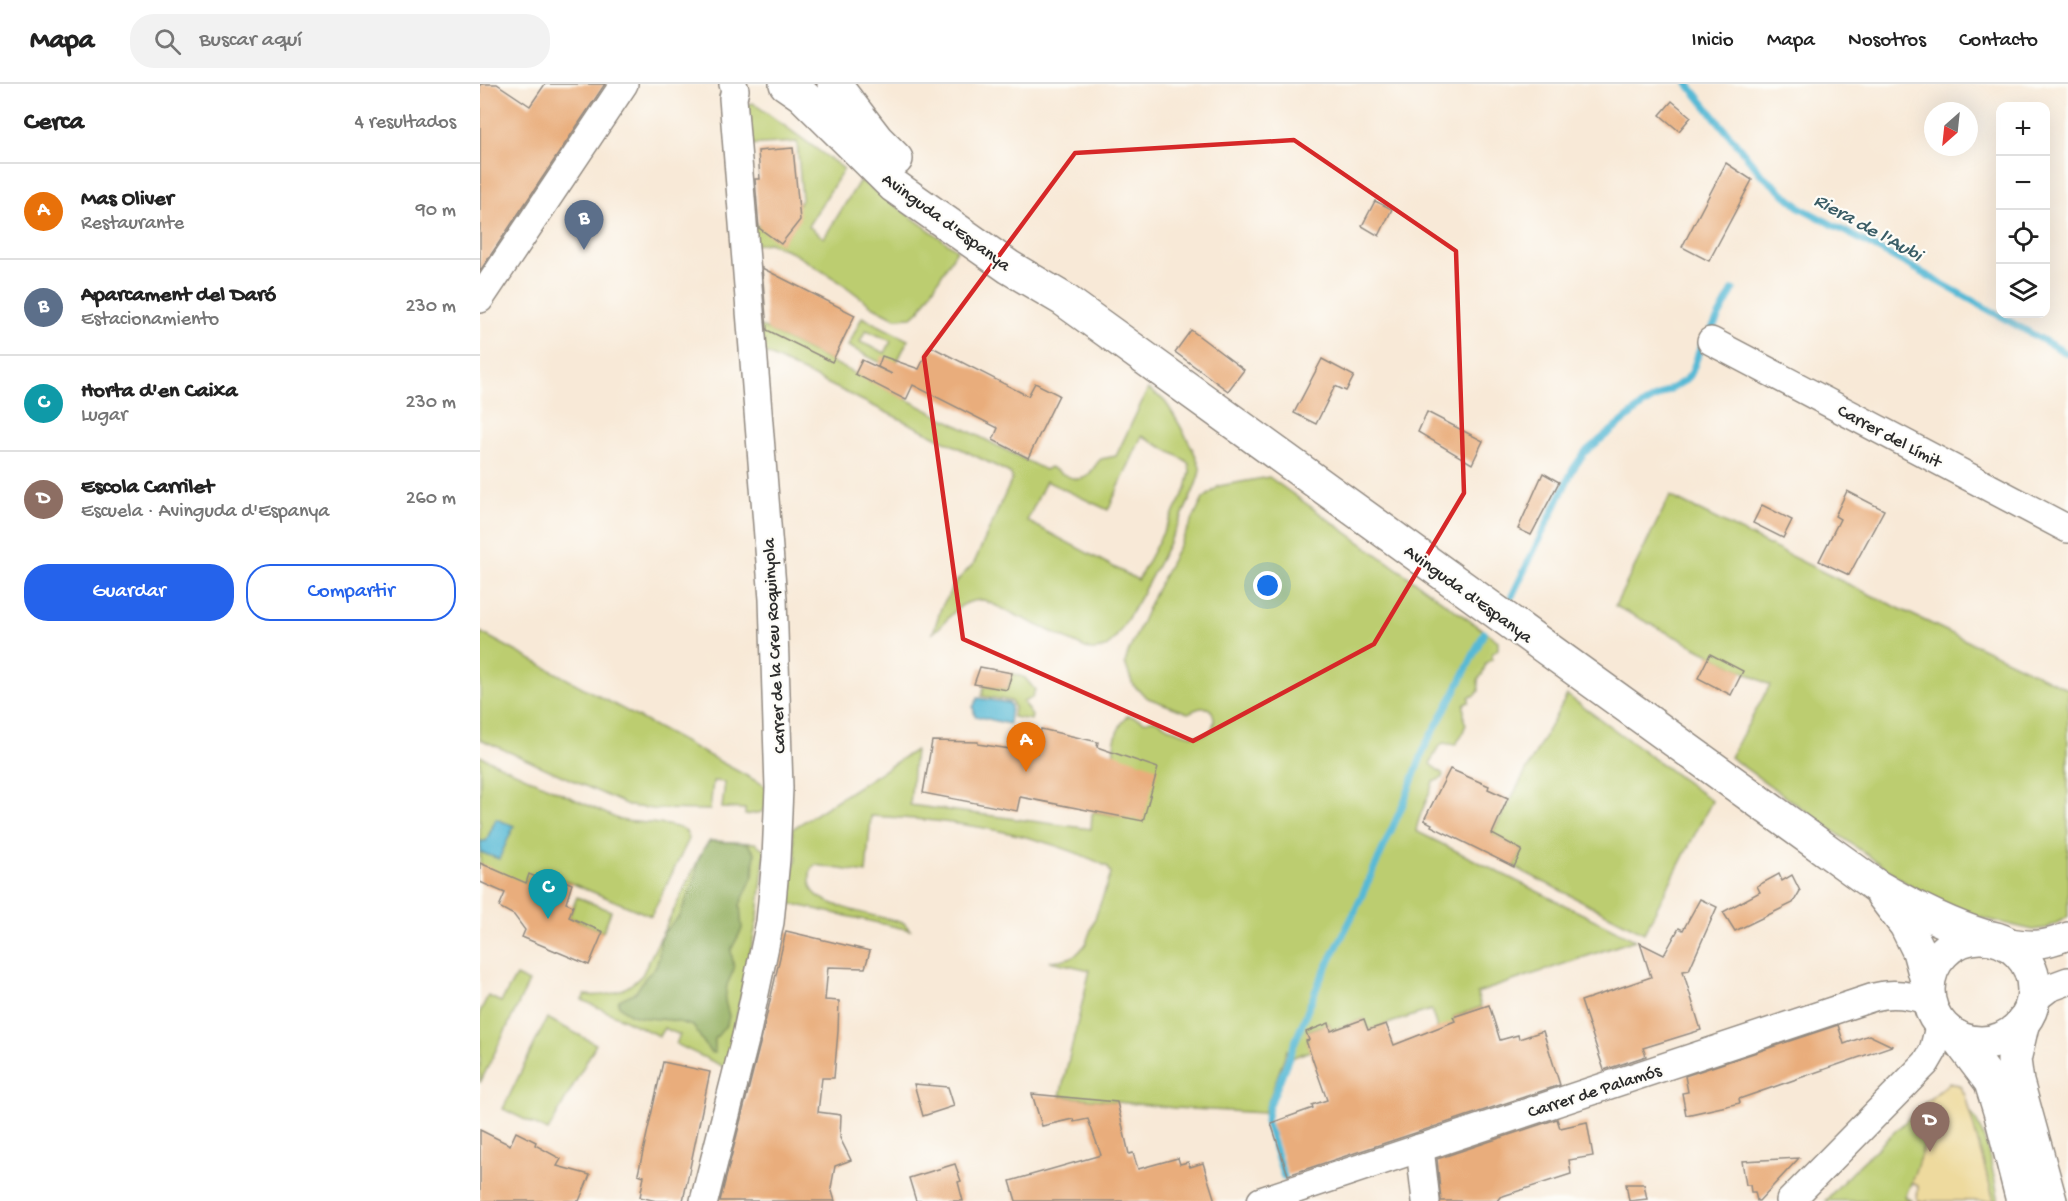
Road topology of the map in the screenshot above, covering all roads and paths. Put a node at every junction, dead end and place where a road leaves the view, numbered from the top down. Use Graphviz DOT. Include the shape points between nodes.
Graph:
graph roads {
  1 [pos="624,84"];
  2 [pos="733,84"];
  3 [pos="786,84"];
  4 [pos="834,84"];
  5 [pos="480,299"];
  6 [pos="1063,299"];
  7 [pos="1711,341"];
  8 [pos="2068,529"];
  9 [pos="1876,886"];
  10 [pos="2068,936"];
  11 [pos="1992,939"];
  12 [pos="2043,998"];
  13 [pos="1939,1011"];
  14 [pos="1420,1148"];
  15 [pos="704,1201"];
  16 [pos="1261,1201"];
  17 [pos="1426,1201"];
  18 [pos="1790,1201"];
  19 [pos="2023,1201"];
  20 [pos="2050,1201"];
  1 -- 5 [label="street"];
  2 -- 15 [label="street, Carrer de la Creu Roquinyola" via="772,599 778,833 770,922"];
  3 -- 6 [label="main road, Avinguda d'Espanya" via="894,186 1009,267"];
  4 -- 6 [label="main road, Avinguda d'Espanya" via="877,140 938,199 1018,258"];
  6 -- 9 [label="main road, Avinguda d'Espanya"];
  7 -- 8 [label="street, Carrer del Límit"];
  9 -- 11 [label="main road, Avinguda d'Espanya" via="1953,927"];
  9 -- 13 [label="main road, Avinguda d'Espanya" via="1906,925"];
  10 -- 11 [label="street" via="2043,945"];
  11 -- 12 [label="main road" via="2012,947 2027,964 2034,986"];
  11 -- 13 [label="main road" via="1970,938 1948,949 1936,961"];
  12 -- 13 [label="main road" via="2012,1033 1981,1043"];
  12 -- 20 [label="main road" via="2014,1060"];
  13 -- 14 [label="street, Carrer de Palamós" via="1914,997 1888,993"];
  13 -- 18 [label="street" via="1934,1051 1926,1063"];
  13 -- 19 [label="main road, Avinguda d'Espanya" via="1990,1082"];
  14 -- 16 [label="street, Carrer de Palamós"];
  14 -- 17 [label="street"];
}
